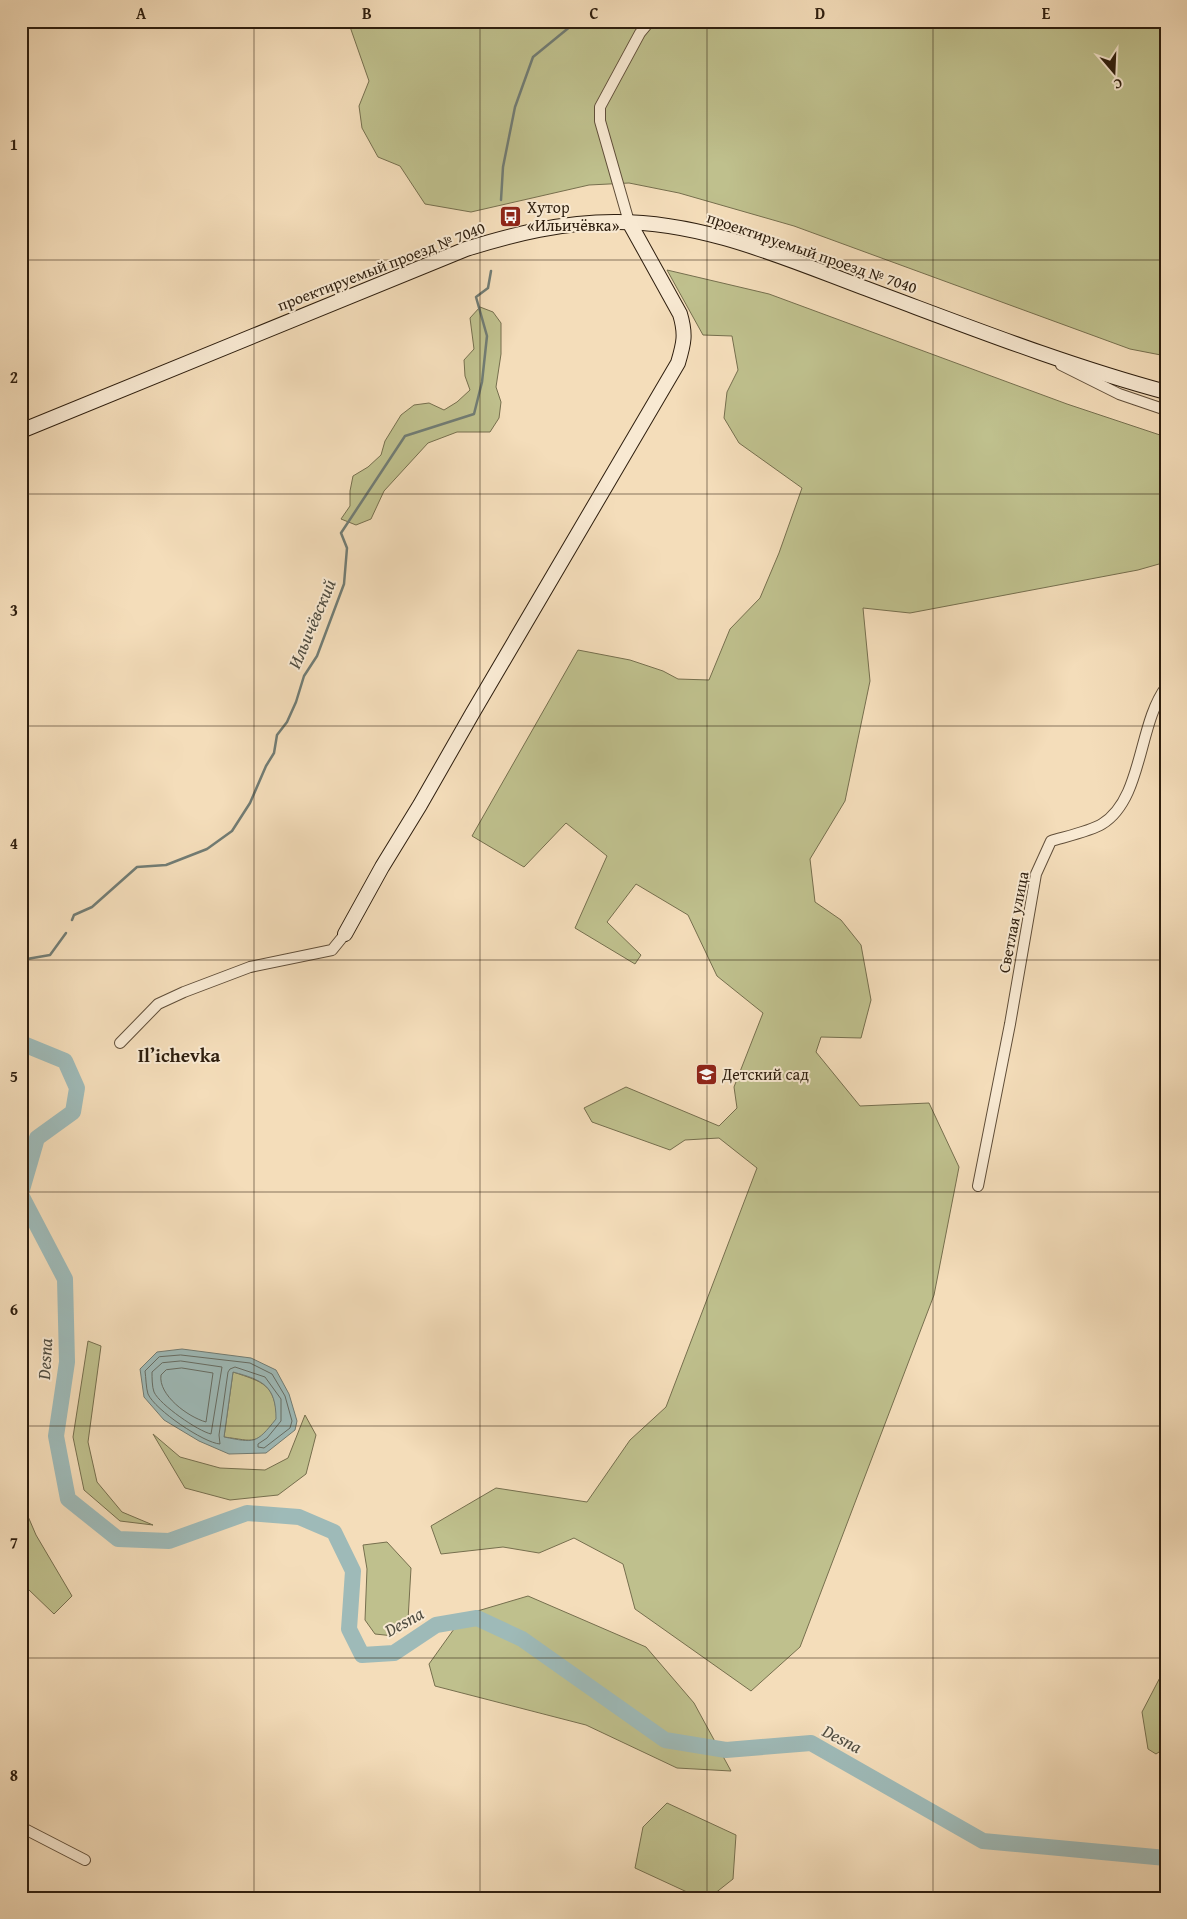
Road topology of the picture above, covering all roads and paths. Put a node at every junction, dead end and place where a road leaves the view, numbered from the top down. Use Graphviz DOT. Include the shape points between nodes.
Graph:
graph roads {
  1 [pos="650,21"];
  2 [pos="629,222"];
  3 [pos="1036,352"];
  4 [pos="1166,392"];
  5 [pos="1166,410"];
  6 [pos="21,431"];
  7 [pos="1166,687"];
  8 [pos="345,934"];
  9 [pos="120,1043"];
  10 [pos="978,1186"];
  11 [pos="21,1827"];
  12 [pos="85,1860"];
  1 -- 2 [label="street" via="640,33 600,107 600,121"];
  2 -- 3 [label="main road, проектируемый проезд № 7040" via="689,229 728,239"];
  2 -- 6 [label="main road, проектируемый проезд № 7040" via="558,227 512,235 466,250"];
  2 -- 8 [label="main road" via="680,314 684,343 678,363"];
  3 -- 4 [label="main road, проектируемый проезд № 7040"];
  3 -- 5 [label="street" via="1119,394"];
  7 -- 10 [label="street, Светлая улица" via="1155,706 1120,809 1102,825 1051,841 1036,874"];
  8 -- 9 [label="street" via="332,950 250,967 158,1004"];
  11 -- 12 [label="street"];
}
